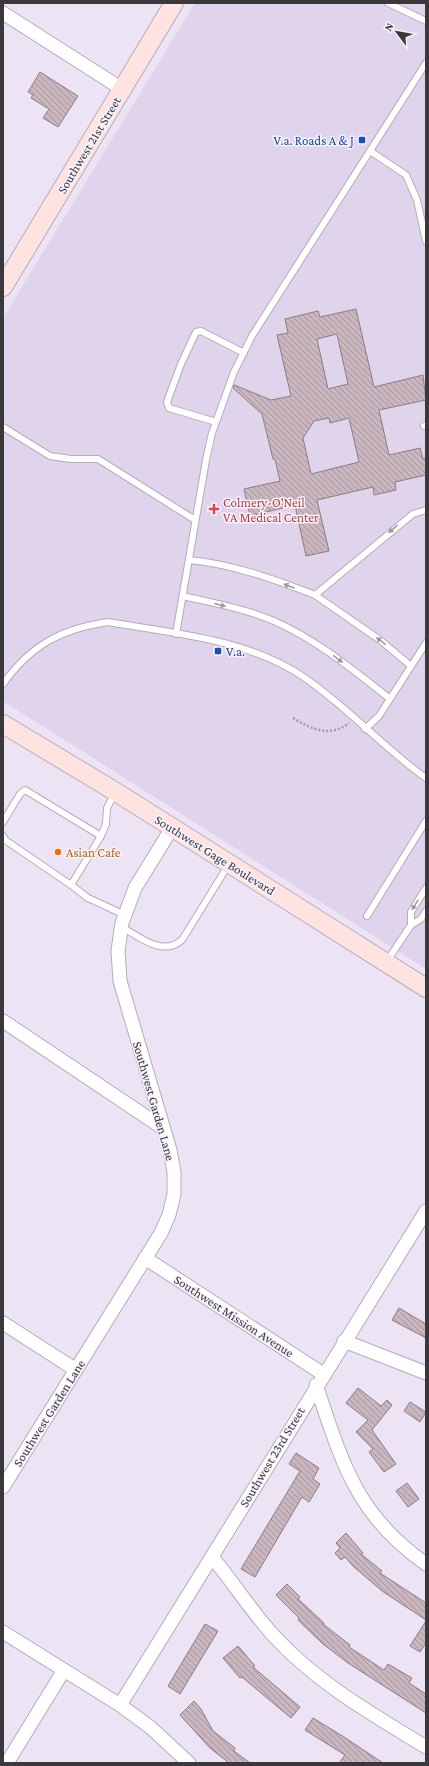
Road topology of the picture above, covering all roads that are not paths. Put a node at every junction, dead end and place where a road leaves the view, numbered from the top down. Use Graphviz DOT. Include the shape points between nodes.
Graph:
graph roads {
  1 [pos="174,3"];
  2 [pos="388,3"];
  3 [pos="3,13"];
  4 [pos="426,21"];
  5 [pos="426,63"];
  6 [pos="122,89"];
  7 [pos="370,151"];
  8 [pos="426,241"];
  9 [pos="6,275"];
  10 [pos="244,353"];
  11 [pos="216,422"];
  12 [pos="3,427"];
  13 [pos="426,510"];
  14 [pos="195,520"];
  15 [pos="189,560"];
  16 [pos="314,595"];
  17 [pos="183,596"];
  18 [pos="176,634"];
  19 [pos="426,643"];
  20 [pos="411,666"];
  21 [pos="3,684"];
  22 [pos="389,698"];
  23 [pos="3,724"];
  24 [pos="366,729"];
  25 [pos="426,778"];
  26 [pos="116,792"];
  27 [pos="426,821"];
  28 [pos="3,822"];
  29 [pos="172,828"];
  30 [pos="3,836"];
  31 [pos="101,836"];
  32 [pos="229,864"];
  33 [pos="71,885"];
  34 [pos="426,888"];
  35 [pos="426,911"];
  36 [pos="367,916"];
  37 [pos="123,921"];
  38 [pos="411,924"];
  39 [pos="386,963"];
  40 [pos="426,988"];
  41 [pos="3,1021"];
  42 [pos="163,1128"];
  43 [pos="426,1210"];
  44 [pos="146,1258"];
  45 [pos="3,1323"];
  46 [pos="344,1341"];
  47 [pos="76,1370"];
  48 [pos="426,1373"];
  49 [pos="320,1380"];
  50 [pos="3,1487"];
  51 [pos="212,1556"];
  52 [pos="426,1564"];
  53 [pos="3,1632"];
  54 [pos="64,1670"];
  55 [pos="120,1705"];
  56 [pos="426,1747"];
  57 [pos="7,1763"];
  58 [pos="189,1763"];
  1 -- 6 [label="main road, Southwest 21st Street"];
  2 -- 4 [label="lane"];
  3 -- 6 [label="street"];
  5 -- 7 [label="lane"];
  6 -- 9 [label="main road, Southwest 21st Street"];
  7 -- 8 [label="lane" via="406,175 417,200"];
  7 -- 10 [label="lane" via="252,336"];
  10 -- 11 [label="lane" via="226,392"];
  10 -- 11 [label="lane" via="201,331 196,332 181,364 167,402 169,408"];
  11 -- 14 [label="lane"];
  12 -- 14 [label="lane" via="50,456 98,460"];
  13 -- 16 [label="lane, one-way" via="413,514"];
  14 -- 15 [label="lane"];
  16 -- 15 [label="lane, one-way" via="251,572"];
  15 -- 17 [label="lane"];
  20 -- 16 [label="lane, one-way" via="380,640"];
  17 -- 18 [label="lane"];
  17 -- 22 [label="lane, one-way" via="250,613 286,627 321,647"];
  18 -- 21 [label="lane" via="108,622 66,631 43,644 22,661"];
  18 -- 24 [label="lane" via="236,646 285,666 319,688"];
  19 -- 20 [label="lane"];
  20 -- 22 [label="lane"];
  22 -- 24 [label="lane" via="379,716"];
  23 -- 26 [label="main road, Southwest Gage Boulevard"];
  24 -- 25 [label="lane"];
  26 -- 29 [label="main road, Southwest Gage Boulevard"];
  26 -- 31 [label="lane" via="107,808 106,824"];
  27 -- 36 [label="lane"];
  28 -- 31 [label="lane" via="25,790"];
  29 -- 32 [label="main road, Southwest Gage Boulevard"];
  29 -- 37 [label="street, Southwest Garden Lane" via="136,888"];
  30 -- 33 [label="lane" via="5,840"];
  31 -- 33 [label="lane"];
  32 -- 37 [label="lane" via="177,945 159,946"];
  32 -- 39 [label="main road, Southwest Gage Boulevard"];
  33 -- 37 [label="lane"];
  34 -- 38 [label="lane, one-way" via="411,912"];
  35 -- 38 [label="lane" via="421,919"];
  37 -- 42 [label="street, Southwest Garden Lane" via="118,951 120,982"];
  38 -- 39 [label="lane"];
  39 -- 40 [label="main road, Southwest Gage Boulevard"];
  41 -- 42 [label="street"];
  42 -- 44 [label="street, Southwest Garden Lane" via="174,1172 174,1194 164,1227"];
  43 -- 46 [label="street, Southwest 23rd Street"];
  44 -- 47 [label="street, Southwest Garden Lane"];
  44 -- 49 [label="street, Southwest Mission Avenue"];
  45 -- 47 [label="street"];
  46 -- 48 [label="street"];
  46 -- 49 [label="street, Southwest 23rd Street"];
  47 -- 50 [label="street, Southwest Garden Lane"];
  49 -- 51 [label="street, Southwest 23rd Street"];
  49 -- 52 [label="street" via="340,1457 362,1498 392,1536"];
  51 -- 55 [label="street, Southwest 23rd Street"];
  51 -- 56 [label="street" via="274,1636 320,1679"];
  53 -- 54 [label="street"];
  54 -- 55 [label="street"];
  54 -- 57 [label="street"];
  55 -- 58 [label="street" via="150,1727"];
}
